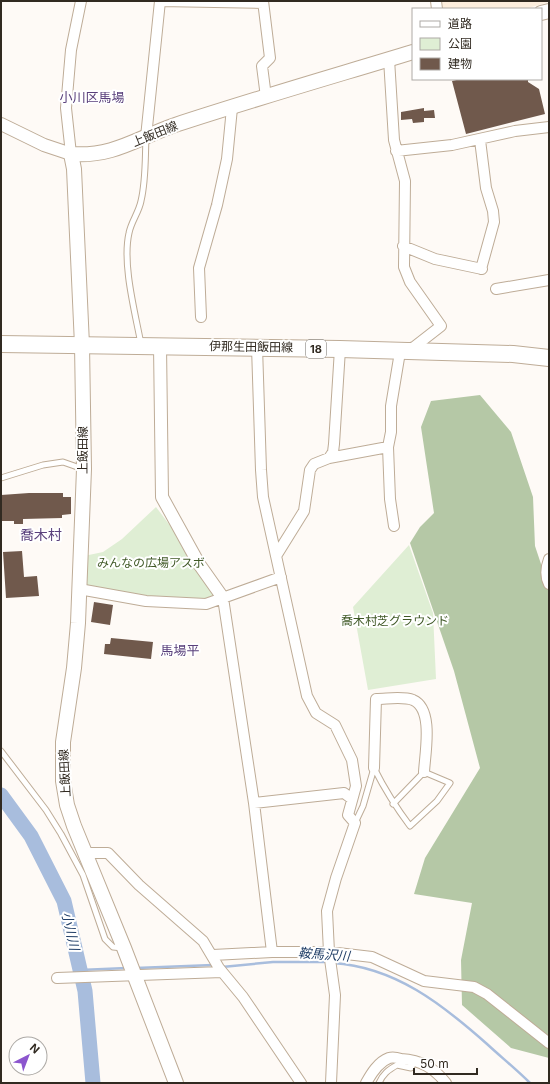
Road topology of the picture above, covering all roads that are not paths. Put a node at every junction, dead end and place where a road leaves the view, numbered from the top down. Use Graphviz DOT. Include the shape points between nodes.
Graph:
graph roads {
  1 [pos="81,1"];
  2 [pos="160,1"];
  3 [pos="263,2"];
  4 [pos="412,52"];
  5 [pos="389,59"];
  6 [pos="266,96"];
  7 [pos="232,108"];
  8 [pos="1,124"];
  9 [pos="549,127"];
  10 [pos="146,137"];
  11 [pos="480,140"];
  12 [pos="396,151"];
  13 [pos="71,154"];
  14 [pos="404,246"];
  15 [pos="549,280"];
  16 [pos="496,289"];
  17 [pos="202,317"];
  18 [pos="1,344"];
  19 [pos="82,345"];
  20 [pos="141,345"];
  21 [pos="160,346"];
  22 [pos="258,347"];
  23 [pos="340,349"];
  24 [pos="400,352"];
  25 [pos="549,358"];
  26 [pos="388,447"];
  27 [pos="329,458"];
  28 [pos="84,469"];
  29 [pos="1,478"];
  30 [pos="394,526"];
  31 [pos="276,556"];
  32 [pos="549,559"];
  33 [pos="281,577"];
  34 [pos="549,584"];
  35 [pos="79,589"];
  36 [pos="223,598"];
  37 [pos="1,751"];
  38 [pos="374,768"];
  39 [pos="424,772"];
  40 [pos="352,799"];
  41 [pos="254,802"];
  42 [pos="393,804"];
  43 [pos="355,823"];
  44 [pos="85,853"];
  45 [pos="125,952"];
  46 [pos="272,952"];
  47 [pos="330,954"];
  48 [pos="213,955"];
  49 [pos="222,972"];
  50 [pos="133,974"];
  51 [pos="59,978"];
  52 [pos="549,1043"];
  53 [pos="415,1061"];
  54 [pos="176,1083"];
  55 [pos="301,1083"];
  56 [pos="332,1083"];
  57 [pos="366,1083"];
  58 [pos="379,1083"];
  59 [pos="446,1083"];
  1 -- 13 [label="street" via="71,50 66,108"];
  2 -- 3 [label="street"];
  2 -- 10 [label="street"];
  3 -- 6 [label="street" via="270,58 262,66"];
  4 -- 5 [label="main road, 上飯田線"];
  5 -- 6 [label="main road, 上飯田線"];
  5 -- 12 [label="street"];
  6 -- 7 [label="main road, 上飯田線"];
  7 -- 10 [label="main road, 上飯田線" via="174,125"];
  7 -- 17 [label="street" via="227,159 199,268"];
  8 -- 13 [label="street" via="44,145"];
  9 -- 11 [label="street"];
  10 -- 13 [label="main road, 上飯田線" via="102,153"];
  10 -- 20 [label="lane" via="141,202 129,232 128,242 129,275"];
  11 -- 12 [label="street"];
  11 -- 14 [label="street" via="486,188 494,222 482,269 435,259"];
  12 -- 14 [label="street" via="404,181"];
  13 -- 19 [label="main road, 上飯田線" via="74,169"];
  14 -- 24 [label="street" via="406,274 441,326 414,347"];
  15 -- 16 [label="street"];
  18 -- 19 [label="main road, 伊那生田飯田線 / 18"];
  19 -- 20 [label="main road, 伊那生田飯田線 / 18"];
  19 -- 28 [label="main road, 上飯田線"];
  20 -- 21 [label="main road, 伊那生田飯田線 / 18"];
  21 -- 22 [label="main road, 伊那生田飯田線 / 18"];
  21 -- 36 [label="street" via="162,497 199,564"];
  22 -- 23 [label="main road, 伊那生田飯田線 / 18"];
  22 -- 31 [label="street" via="260,470"];
  23 -- 24 [label="main road, 伊那生田飯田線 / 18"];
  23 -- 27 [label="street" via="334,444"];
  24 -- 25 [label="main road, 伊那生田飯田線 / 18" via="513,354"];
  24 -- 26 [label="street" via="391,406"];
  26 -- 27 [label="street"];
  26 -- 30 [label="street"];
  27 -- 31 [label="street" via="314,464 310,470 304,511"];
  28 -- 29 [label="lane" via="63,462"];
  28 -- 35 [label="main road, 上飯田線"];
  31 -- 33 [label="street"];
  32 -- 34 [label="street"];
  33 -- 36 [label="street"];
  33 -- 40 [label="street" via="306,696 316,713 335,725 352,760 356,786"];
  35 -- 36 [label="street" via="146,602 206,604"];
  35 -- 44 [label="main road, 上飯田線" via="74,668 62,765 67,805"];
  36 -- 41 [label="street"];
  37 -- 45 [label="lane" via="46,810 75,858 92,897 105,939 113,947"];
  38 -- 39 [label="street" via="376,699 412,699 421,704 426,714"];
  38 -- 42 [label="lane"];
  38 -- 43 [label="lane" via="363,806"];
  39 -- 42 [label="lane"];
  39 -- 42 [label="lane" via="450,784 437,801 410,826"];
  40 -- 41 [label="street" via="344,793"];
  40 -- 43 [label="street" via="348,815"];
  41 -- 46 [label="street"];
  43 -- 47 [label="street" via="327,911"];
  44 -- 45 [label="main road, 上飯田線"];
  44 -- 48 [label="street" via="108,853 139,885 203,942"];
  45 -- 50 [label="main road, 上飯田線"];
  46 -- 47 [label="street"];
  46 -- 48 [label="street"];
  47 -- 52 [label="street" via="372,957 424,981 474,987 487,994"];
  47 -- 56 [label="street" via="335,995"];
  48 -- 49 [label="street"];
  49 -- 50 [label="street"];
  49 -- 55 [label="street"];
  50 -- 51 [label="street"];
  50 -- 54 [label="main road, 上飯田線"];
  53 -- 57 [label="street" via="389,1058 374,1069"];
  53 -- 58 [label="lane" via="411,1068 397,1065 388,1070"];
  53 -- 59 [label="street" via="426,1064"];
}
